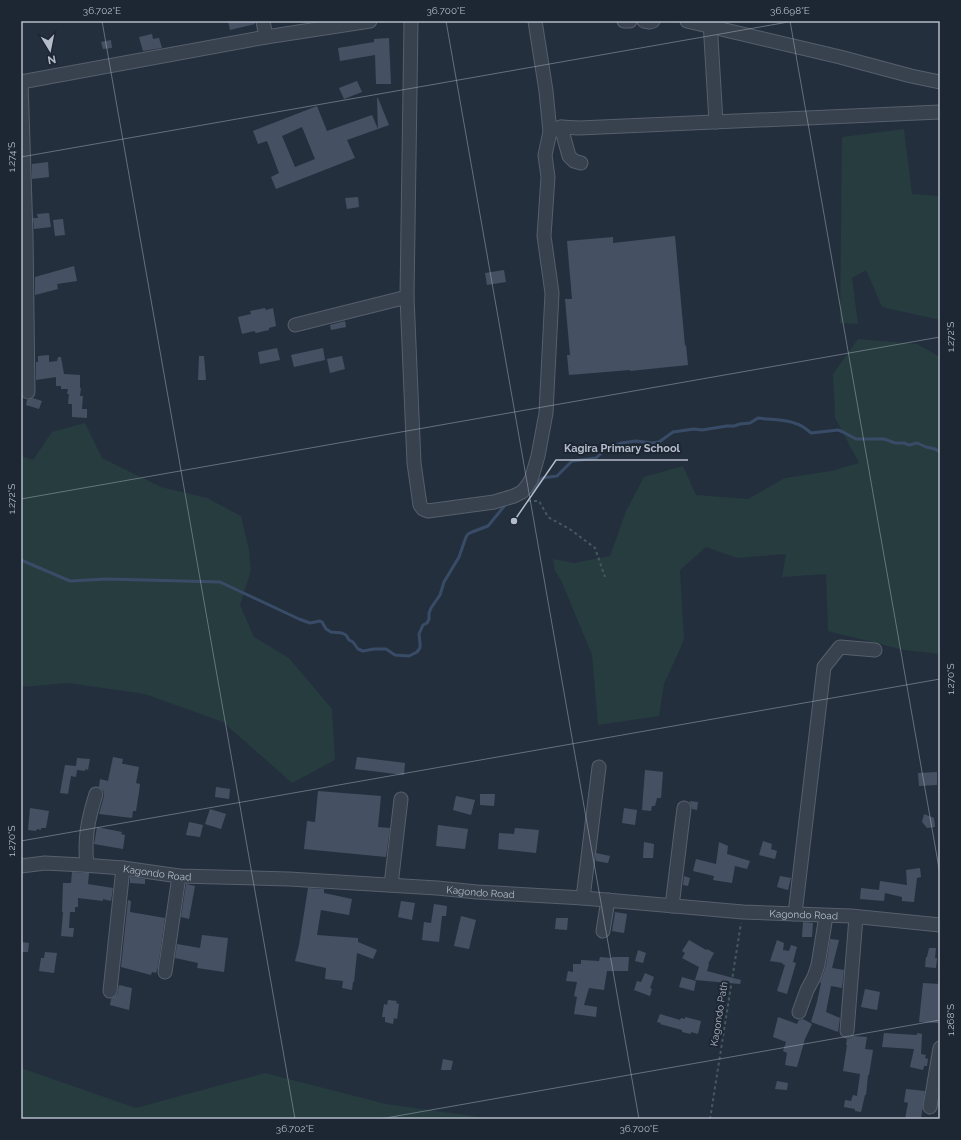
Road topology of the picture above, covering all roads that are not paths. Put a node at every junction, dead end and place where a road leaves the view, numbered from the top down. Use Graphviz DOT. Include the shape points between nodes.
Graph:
graph roads {
  1 [pos="263,21"];
  2 [pos="370,21"];
  3 [pos="411,21"];
  4 [pos="535,21"];
  5 [pos="624,21"];
  6 [pos="630,21"];
  7 [pos="644,21"];
  8 [pos="653,21"];
  9 [pos="687,21"];
  10 [pos="710,24"];
  11 [pos="266,37"];
  12 [pos="21,82"];
  13 [pos="940,82"];
  14 [pos="940,112"];
  15 [pos="716,122"];
  16 [pos="555,130"];
  17 [pos="580,163"];
  18 [pos="407,297"];
  19 [pos="295,325"];
  20 [pos="28,392"];
  21 [pos="874,650"];
  22 [pos="599,767"];
  23 [pos="96,794"];
  24 [pos="401,799"];
  25 [pos="684,808"];
  26 [pos="87,865"];
  27 [pos="21,866"];
  28 [pos="123,868"];
  29 [pos="179,876"];
  30 [pos="391,885"];
  31 [pos="583,898"];
  32 [pos="608,900"];
  33 [pos="672,906"];
  34 [pos="795,914"];
  35 [pos="826,916"];
  36 [pos="856,917"];
  37 [pos="940,926"];
  38 [pos="603,931"];
  39 [pos="165,972"];
  40 [pos="110,991"];
  41 [pos="799,1012"];
  42 [pos="847,1031"];
  43 [pos="940,1048"];
  44 [pos="930,1107"];
  1 -- 11 [label="street"];
  2 -- 11 [label="street"];
  3 -- 18 [label="street"];
  4 -- 16 [label="street"];
  5 -- 6 [label="street"];
  7 -- 8 [label="street"];
  9 -- 10 [label="street"];
  10 -- 13 [label="street"];
  10 -- 15 [label="street"];
  11 -- 12 [label="street"];
  12 -- 20 [label="street"];
  14 -- 15 [label="street"];
  15 -- 16 [label="street"];
  16 -- 17 [label="street" via="569,156"];
  16 -- 18 [label="street" via="545,155 548,177 544,236 552,292 546,412 531,480 518,494 494,502 428,511 420,505 414,463"];
  18 -- 19 [label="street"];
  21 -- 34 [label="street" via="840,647 824,667"];
  22 -- 31 [label="street"];
  23 -- 26 [label="street" via="86,831"];
  24 -- 30 [label="street"];
  25 -- 33 [label="street"];
  26 -- 27 [label="street, Kagondo Road" via="45,863"];
  26 -- 28 [label="street, Kagondo Road"];
  28 -- 29 [label="street, Kagondo Road"];
  28 -- 40 [label="street"];
  29 -- 30 [label="street, Kagondo Road"];
  29 -- 39 [label="street"];
  30 -- 31 [label="street, Kagondo Road"];
  31 -- 32 [label="street, Kagondo Road"];
  32 -- 33 [label="street, Kagondo Road"];
  32 -- 38 [label="street"];
  33 -- 34 [label="street, Kagondo Road"];
  34 -- 35 [label="street, Kagondo Road"];
  35 -- 36 [label="street, Kagondo Road"];
  35 -- 41 [label="street" via="818,965"];
  36 -- 37 [label="street, Kagondo Road"];
  36 -- 42 [label="street"];
  43 -- 44 [label="street"];
}
